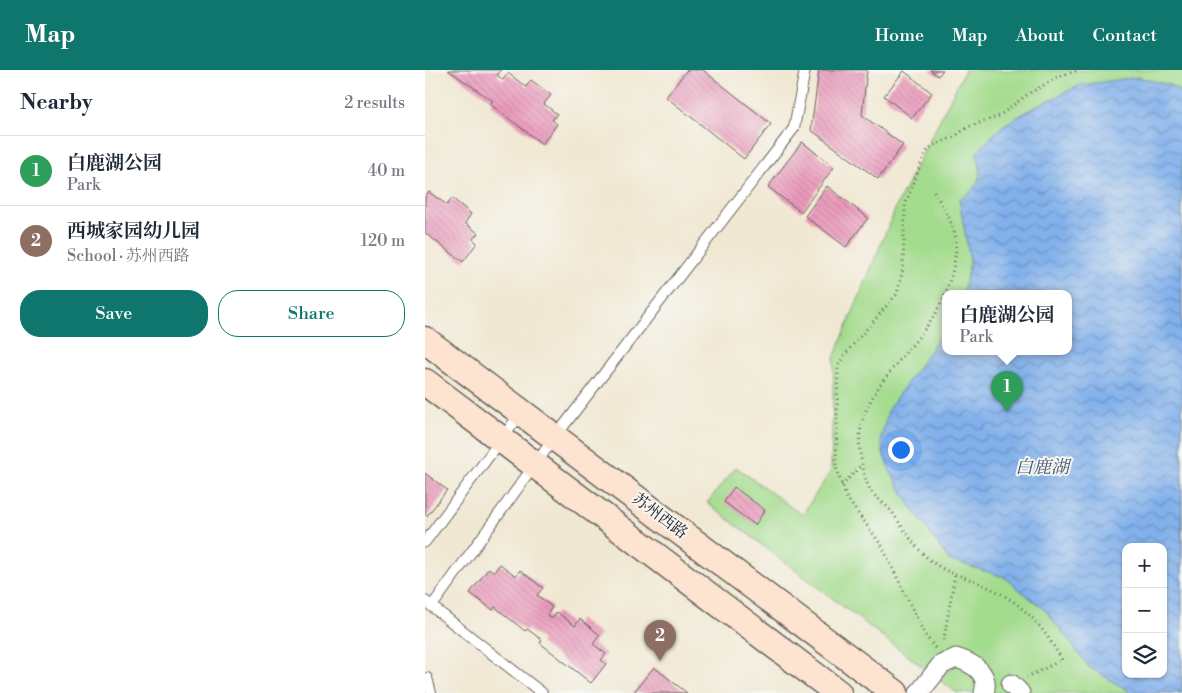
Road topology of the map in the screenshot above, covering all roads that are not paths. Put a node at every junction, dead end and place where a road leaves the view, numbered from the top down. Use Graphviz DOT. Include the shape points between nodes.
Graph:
graph roads {
  1 [pos="805,70"];
  2 [pos="425,340"];
  3 [pos="425,382"];
  4 [pos="521,412"];
  5 [pos="555,437"];
  6 [pos="501,440"];
  7 [pos="535,465"];
  8 [pos="425,542"];
  9 [pos="428,604"];
  10 [pos="427,678"];
  11 [pos="431,693"];
  12 [pos="542,693"];
  13 [pos="838,693"];
  14 [pos="895,693"];
  15 [pos="919,693"];
  16 [pos="984,693"];
  1 -- 5 [label="lane" via="794,128"];
  2 -- 4 [label="street, 苏州西路"];
  3 -- 6 [label="street"];
  4 -- 5 [label="street, 苏州西路"];
  4 -- 6 [label="lane"];
  5 -- 7 [label="lane"];
  5 -- 14 [label="street, 苏州西路"];
  6 -- 7 [label="street"];
  6 -- 8 [label="lane"];
  7 -- 9 [label="lane"];
  7 -- 13 [label="street"];
  9 -- 12 [label="lane"];
  10 -- 11 [label="lane"];
  15 -- 16 [label="street" via="945,657 976,667 987,685"];
}
